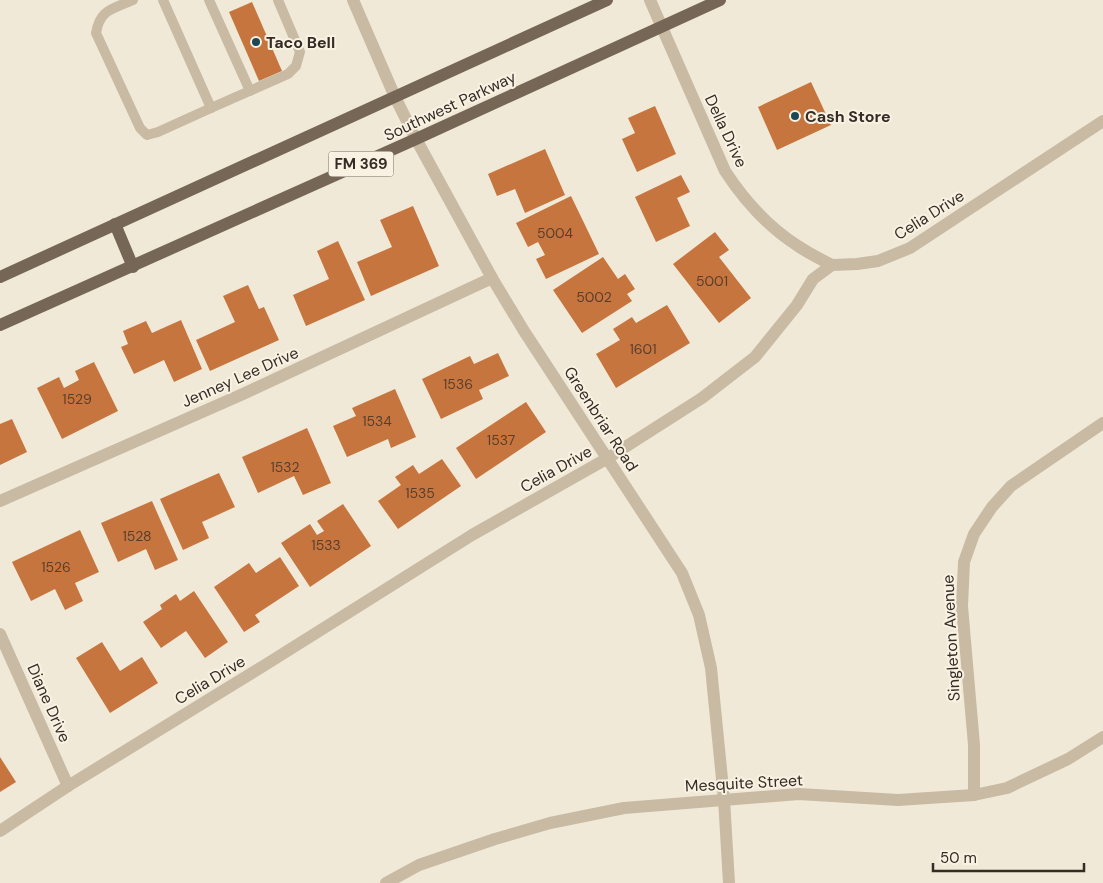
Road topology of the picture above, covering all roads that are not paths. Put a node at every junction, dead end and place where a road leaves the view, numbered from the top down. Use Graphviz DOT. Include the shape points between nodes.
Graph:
graph roads {
  1 [pos="133,0"];
  2 [pos="163,0"];
  3 [pos="209,0"];
  4 [pos="278,0"];
  5 [pos="353,0"];
  6 [pos="607,0"];
  7 [pos="650,0"];
  8 [pos="720,0"];
  9 [pos="662,26"];
  10 [pos="250,91"];
  11 [pos="395,97"];
  12 [pos="211,108"];
  13 [pos="1103,121"];
  14 [pos="416,140"];
  15 [pos="115,224"];
  16 [pos="832,265"];
  17 [pos="133,266"];
  18 [pos="0,277"];
  19 [pos="492,278"];
  20 [pos="0,325"];
  21 [pos="1103,423"];
  22 [pos="608,458"];
  23 [pos="0,501"];
  24 [pos="0,634"];
  25 [pos="1103,737"];
  26 [pos="68,786"];
  27 [pos="974,795"];
  28 [pos="724,799"];
  29 [pos="0,831"];
  30 [pos="386,883"];
  31 [pos="729,883"];
  1 -- 12 [label="lane" via="104,13 98,21 96,33 140,128 148,134 158,132"];
  2 -- 12 [label="lane"];
  3 -- 10 [label="lane"];
  4 -- 10 [label="lane" via="300,52 296,66 288,74"];
  5 -- 11 [label="street, Greenbriar Road"];
  6 -- 11 [label="main road, Southwest Parkway / FM 369"];
  7 -- 9 [label="street, Della Drive"];
  8 -- 9 [label="main road, Southwest Parkway / FM 369"];
  9 -- 14 [label="main road, Southwest Parkway / FM 369"];
  9 -- 16 [label="street, Della Drive" via="725,171 737,189 776,230"];
  10 -- 12 [label="lane"];
  11 -- 14 [label="street, Greenbriar Road"];
  11 -- 15 [label="main road, Southwest Parkway / FM 369"];
  13 -- 16 [label="street, Celia Drive" via="910,248 878,261"];
  14 -- 17 [label="main road, Southwest Parkway / FM 369"];
  14 -- 19 [label="street, Greenbriar Road"];
  15 -- 17 [label="main road"];
  15 -- 18 [label="main road, Southwest Parkway / FM 369"];
  16 -- 22 [label="street, Celia Drive" via="813,279 798,306 755,357 702,398"];
  17 -- 20 [label="main road, Southwest Parkway / FM 369"];
  19 -- 22 [label="street, Greenbriar Road"];
  19 -- 23 [label="street, Jenney Lee Drive" via="243,394"];
  21 -- 27 [label="street, Singleton Avenue" via="1011,486 974,534 964,562 962,606 974,745"];
  22 -- 26 [label="street, Celia Drive" via="472,535"];
  22 -- 28 [label="street, Greenbriar Road" via="682,572 699,615 711,668"];
  24 -- 26 [label="street, Diane Drive"];
  25 -- 27 [label="street, Mesquite Street" via="1068,759 1008,788"];
  26 -- 29 [label="street, Celia Drive"];
  27 -- 28 [label="street, Mesquite Street" via="898,800 799,794"];
  28 -- 30 [label="street, Mesquite Street" via="624,808 550,823 495,838 419,866"];
  28 -- 31 [label="street, Greenbriar Road"];
}
